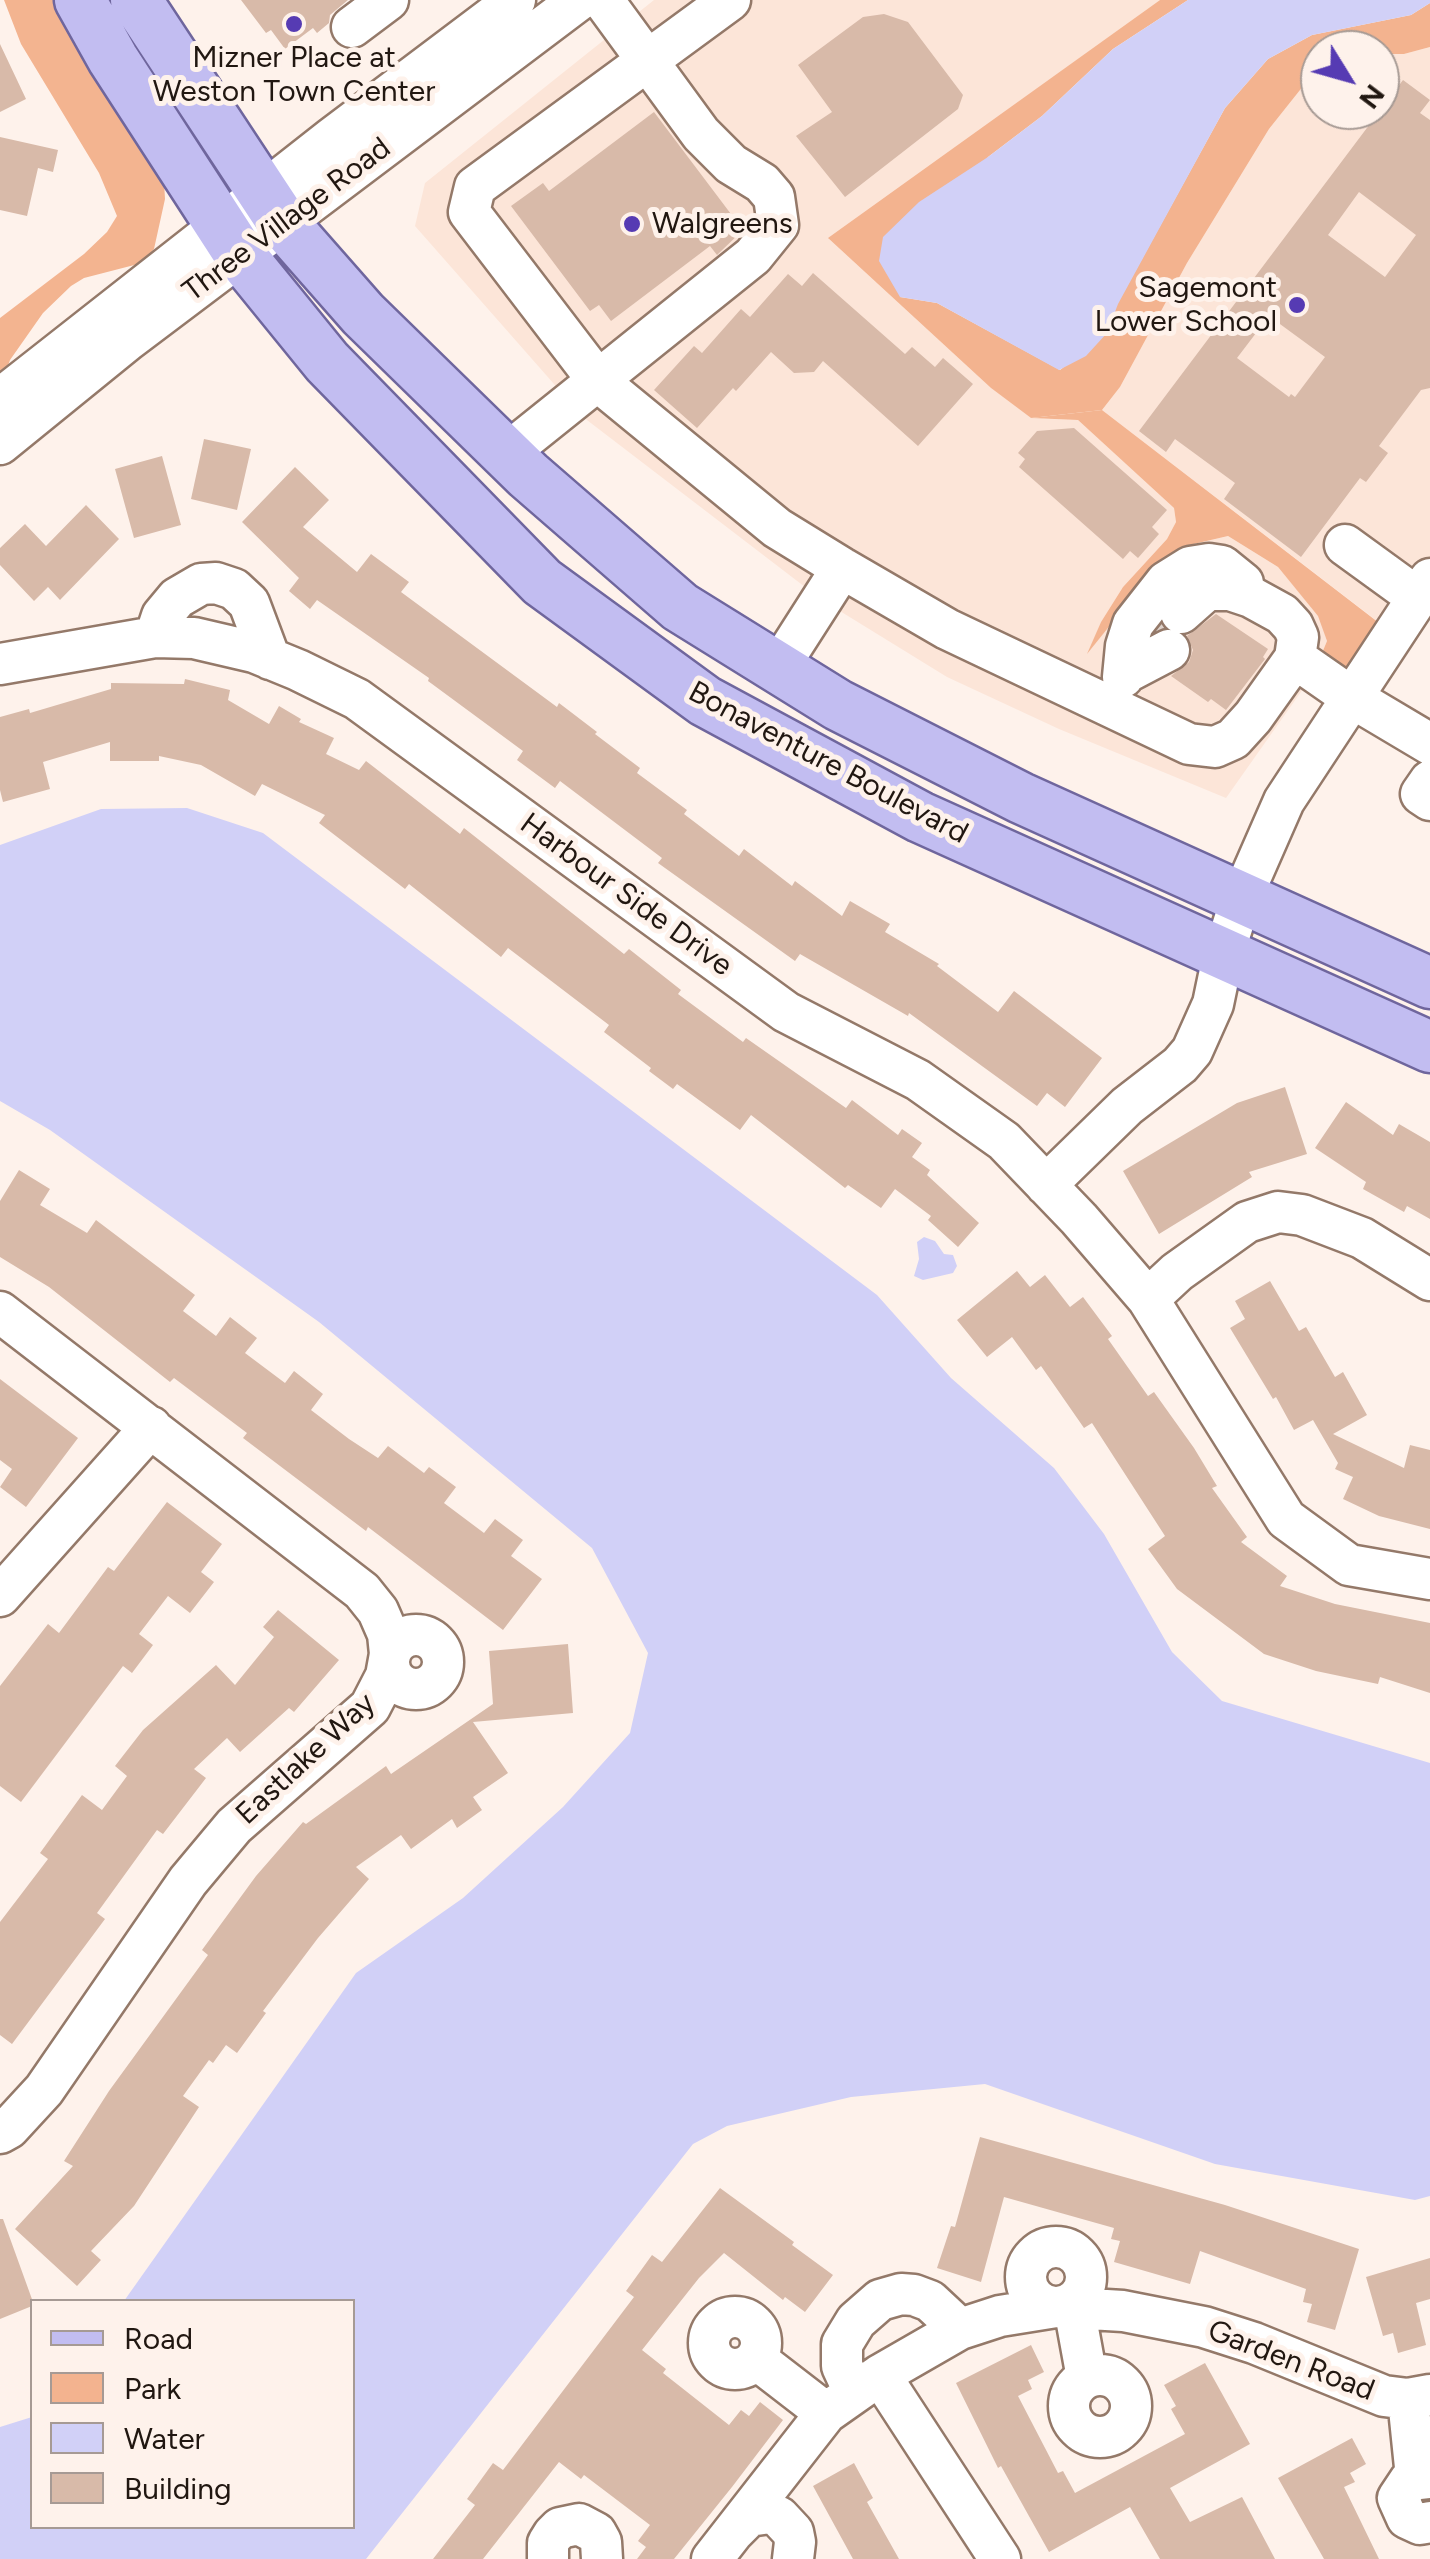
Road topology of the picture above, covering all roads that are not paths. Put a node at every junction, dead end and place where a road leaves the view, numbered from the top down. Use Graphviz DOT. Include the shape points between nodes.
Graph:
graph roads {
  1 [pos="80,0"];
  2 [pos="136,0"];
  3 [pos="388,0"];
  4 [pos="578,0"];
  5 [pos="602,0"];
  6 [pos="730,0"];
  7 [pos="510,1"];
  8 [pos="352,27"];
  9 [pos="645,60"];
  10 [pos="273,208"];
  11 [pos="230,240"];
  12 [pos="599,382"];
  13 [pos="0,400"];
  14 [pos="0,444"];
  15 [pos="506,454"];
  16 [pos="1345,545"];
  17 [pos="842,568"];
  18 [pos="1424,588"];
  19 [pos="1255,594"];
  20 [pos="155,638"];
  21 [pos="270,658"];
  22 [pos="1296,658"];
  23 [pos="13,664"];
  24 [pos="778,668"];
  25 [pos="1120,685"];
  26 [pos="1351,698"];
  27 [pos="1430,744"];
  28 [pos="1430,781"];
  29 [pos="1430,800"];
  30 [pos="1241,899"];
  31 [pos="1209,976"];
  32 [pos="1430,984"];
  33 [pos="1430,1048"];
  34 [pos="1046,1185"];
  35 [pos="1430,1280"];
  36 [pos="1148,1299"];
  37 [pos="0,1312"];
  38 [pos="151,1427"];
  39 [pos="1430,1579"];
  40 [pos="0,1596"];
  41 [pos="0,2133"];
  42 [pos="1065,2307"];
  43 [pos="960,2328"];
  44 [pos="756,2359"];
  45 [pos="1087,2378"];
  46 [pos="854,2394"];
  47 [pos="1419,2397"];
  48 [pos="1423,2478"];
  49 [pos="1430,2522"];
  50 [pos="737,2540"];
  51 [pos="548,2559"];
  52 [pos="602,2559"];
  53 [pos="712,2559"];
  54 [pos="792,2559"];
  55 [pos="1000,2559"];
  1 -- 11 [label="main road, Bonaventure Boulevard"];
  2 -- 10 [label="main road, Bonaventure Boulevard"];
  3 -- 8 [label="street"];
  4 -- 10 [label="street, Three Village Road"];
  5 -- 9 [label="street"];
  6 -- 9 [label="street"];
  7 -- 10 [label="street, Three Village Road"];
  9 -- 12 [label="street" via="475,186 469,212"];
  9 -- 12 [label="street" via="700,134 762,183 774,198 778,225 753,256"];
  10 -- 11 [label="street, Three Village Road"];
  10 -- 15 [label="main road, Bonaventure Boulevard" via="364,314"];
  11 -- 13 [label="street, Three Village Road"];
  11 -- 14 [label="street, Three Village Road" via="128,340"];
  11 -- 31 [label="main road, Bonaventure Boulevard" via="327,362 542,582 705,701"];
  12 -- 15 [label="street"];
  12 -- 17 [label="street" via="777,528"];
  15 -- 24 [label="main road, Bonaventure Boulevard" via="680,608"];
  16 -- 18 [label="street"];
  17 -- 24 [label="street"];
  17 -- 25 [label="street" via="947,629"];
  18 -- 26 [label="street"];
  19 -- 22 [label="street" via="1294,626"];
  19 -- 25 [label="street" via="1200,594"];
  19 -- 25 [label="street" via="1222,566 1209,564 1166,582 1133,624"];
  20 -- 21 [label="street, Harbour Side Drive" via="194,638"];
  20 -- 21 [label="street" via="177,598 216,583 249,603"];
  20 -- 23 [label="street, Harbour Side Drive"];
  21 -- 34 [label="street, Harbour Side Drive" via="357,699 786,1012 932,1090 1004,1142"];
  22 -- 25 [label="street" via="1242,730 1215,747 1189,744"];
  22 -- 26 [label="street"];
  24 -- 30 [label="main road, Bonaventure Boulevard" via="1021,798"];
  26 -- 27 [label="street"];
  26 -- 30 [label="street" via="1284,802"];
  28 -- 29 [label="street" via="1422,794"];
  30 -- 31 [label="street"];
  30 -- 32 [label="main road, Bonaventure Boulevard"];
  31 -- 33 [label="main road, Bonaventure Boulevard"];
  31 -- 34 [label="street" via="1213,1004 1192,1050"];
  34 -- 36 [label="street, Harbour Side Drive"];
  35 -- 36 [label="street" via="1362,1238 1278,1212 1247,1222"];
  36 -- 39 [label="street, Harbour Side Drive" via="1286,1520 1349,1566"];
  37 -- 38 [label="street, Eastlake Way"];
  38 -- 40 [label="street"];
  38 -- 41 [label="street, Eastlake Way" via="362,1591 388,1634 386,1676 370,1707 234,1826 188,1880 44,2090"];
  42 -- 43 [label="street, Garden Road"];
  42 -- 45 [label="street"];
  42 -- 47 [label="street, Garden Road" via="1204,2326 1384,2396"];
  43 -- 46 [label="street, Garden Road"];
  43 -- 46 [label="street" via="914,2295 880,2300 842,2344 842,2366"];
  44 -- 46 [label="street"];
  46 -- 50 [label="street, Garden Road"];
  46 -- 55 [label="street"];
  47 -- 48 [label="street"];
  48 -- 49 [label="street" via="1400,2491 1399,2506 1413,2522"];
  50 -- 53 [label="street, Garden Road"];
  50 -- 54 [label="street" via="759,2513 779,2517 793,2532"];
  51 -- 52 [label="street" via="553,2535 579,2524 596,2533"];
}
